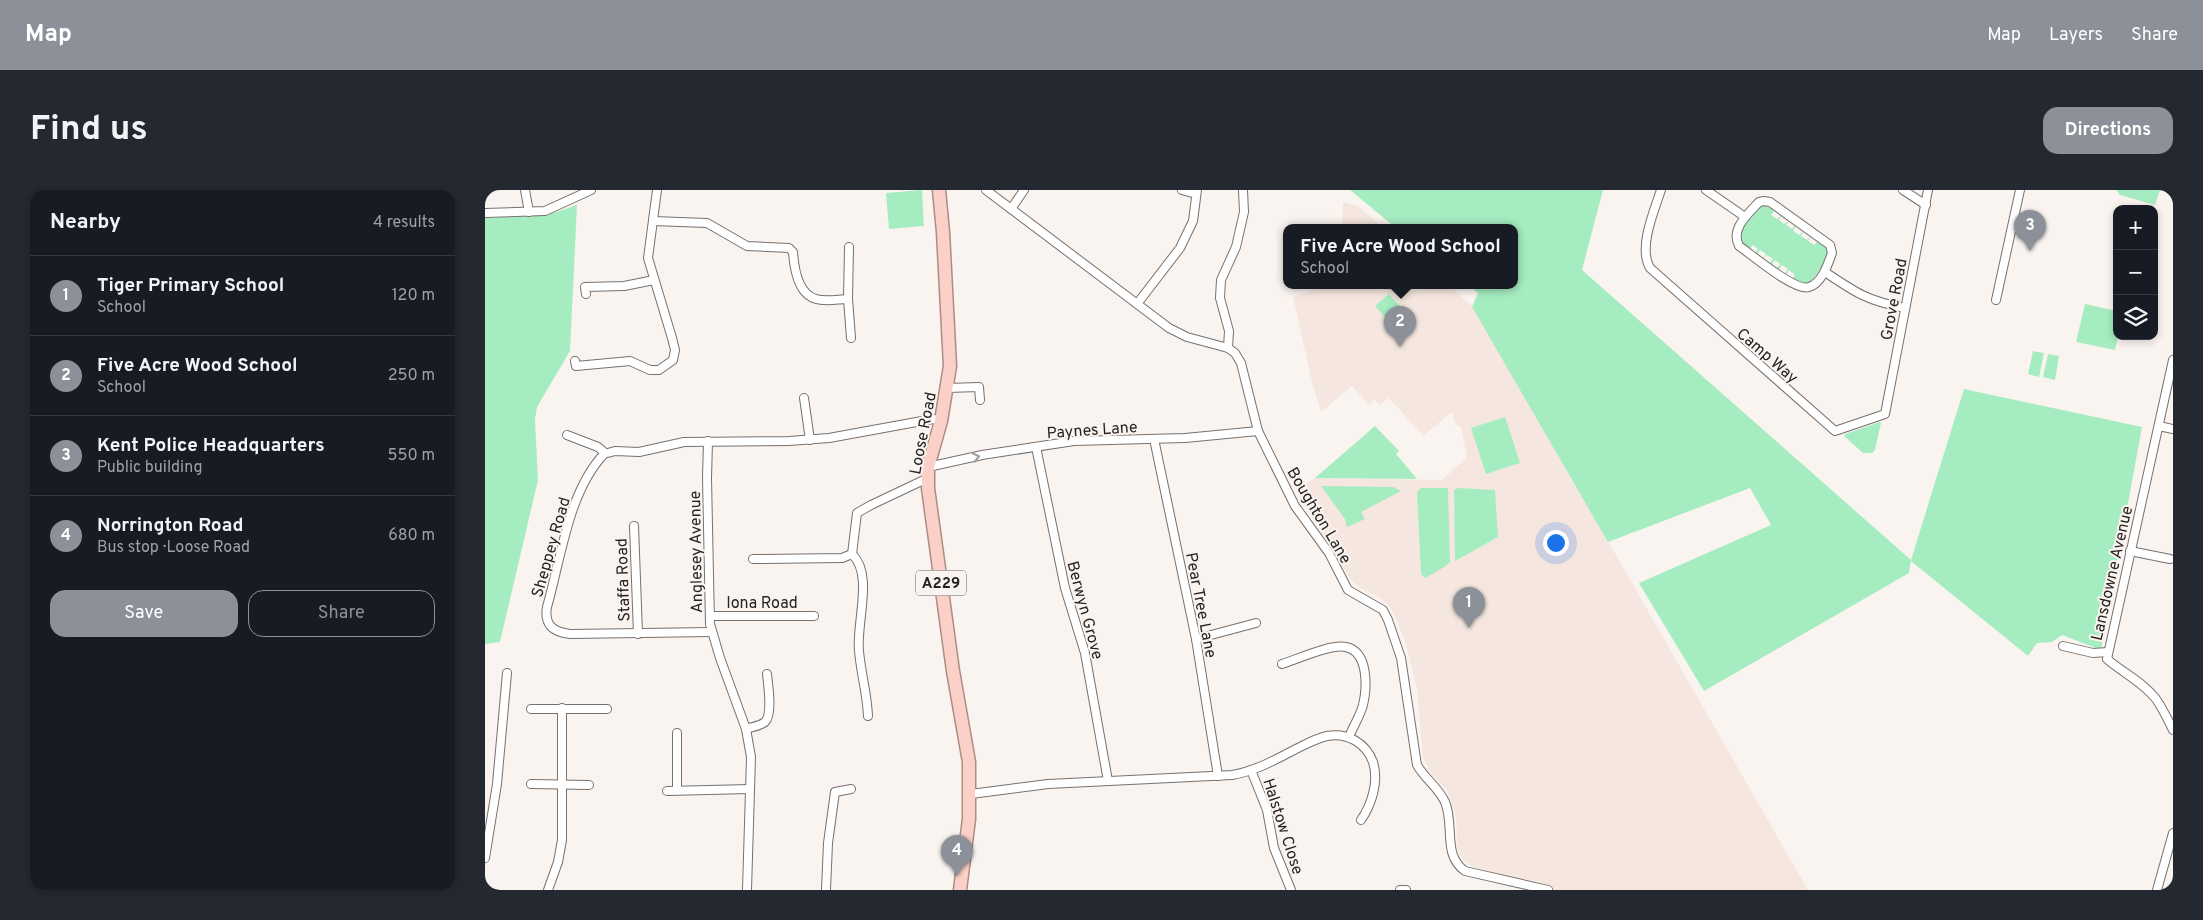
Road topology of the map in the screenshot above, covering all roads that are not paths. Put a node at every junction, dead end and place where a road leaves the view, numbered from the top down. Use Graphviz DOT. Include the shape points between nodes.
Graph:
graph roads {
  1 [pos="525,190"];
  2 [pos="591,190"];
  3 [pos="657,190"];
  4 [pos="939,190"];
  5 [pos="986,190"];
  6 [pos="1024,190"];
  7 [pos="1182,190"];
  8 [pos="1243,190"];
  9 [pos="1661,190"];
  10 [pos="1705,190"];
  11 [pos="1903,190"];
  12 [pos="1928,190"];
  13 [pos="2020,190"];
  14 [pos="1197,192"];
  15 [pos="1926,205"];
  16 [pos="1011,209"];
  17 [pos="529,212"];
  18 [pos="485,213"];
  19 [pos="1745,217"];
  20 [pos="653,221"];
  21 [pos="849,247"];
  22 [pos="1825,272"];
  23 [pos="654,280"];
  24 [pos="585,291"];
  25 [pos="848,299"];
  26 [pos="1996,300"];
  27 [pos="1137,304"];
  28 [pos="1905,308"];
  29 [pos="851,338"];
  30 [pos="1228,348"];
  31 [pos="2173,360"];
  32 [pos="573,366"];
  33 [pos="947,388"];
  34 [pos="804,398"];
  35 [pos="980,400"];
  36 [pos="1885,414"];
  37 [pos="941,421"];
  38 [pos="2159,426"];
  39 [pos="2173,429"];
  40 [pos="1258,431"];
  41 [pos="567,435"];
  42 [pos="810,440"];
  43 [pos="1154,440"];
  44 [pos="709,441"];
  45 [pos="1036,447"];
  46 [pos="605,453"];
  47 [pos="928,472"];
  48 [pos="634,526"];
  49 [pos="2130,551"];
  50 [pos="852,554"];
  51 [pos="753,559"];
  52 [pos="2170,560"];
  53 [pos="710,616"];
  54 [pos="814,616"];
  55 [pos="1255,623"];
  56 [pos="712,632"];
  57 [pos="638,634"];
  58 [pos="1196,639"];
  59 [pos="2063,646"];
  60 [pos="2108,652"];
  61 [pos="1282,664"];
  62 [pos="507,672"];
  63 [pos="767,674"];
  64 [pos="562,708"];
  65 [pos="531,709"];
  66 [pos="607,709"];
  67 [pos="868,716"];
  68 [pos="746,729"];
  69 [pos="2173,730"];
  70 [pos="677,733"];
  71 [pos="1349,737"];
  72 [pos="1251,770"];
  73 [pos="1218,776"];
  74 [pos="1108,781"];
  75 [pos="531,784"];
  76 [pos="563,784"];
  77 [pos="589,785"];
  78 [pos="750,789"];
  79 [pos="851,789"];
  80 [pos="677,790"];
  81 [pos="667,791"];
  82 [pos="971,794"];
  83 [pos="1361,820"];
  84 [pos="2173,833"];
  85 [pos="485,858"];
  86 [pos="547,890"];
  87 [pos="747,890"];
  88 [pos="826,890"];
  89 [pos="960,890"];
  90 [pos="1291,890"];
  91 [pos="1400,890"];
  92 [pos="1406,890"];
  93 [pos="1548,890"];
  94 [pos="2157,890"];
  1 -- 17 [label="street"];
  2 -- 17 [label="street" via="551,209"];
  3 -- 20 [label="street"];
  4 -- 33 [label="highway, Loose Road / A229" via="950,366"];
  5 -- 16 [label="street"];
  6 -- 16 [label="street"];
  7 -- 14 [label="street"];
  8 -- 30 [label="street" via="1243,212 1236,247 1221,280 1220,298 1229,330"];
  9 -- 36 [label="street, Camp Way" via="1645,248 1646,261 1665,283 1835,431"];
  10 -- 19 [label="street"];
  11 -- 15 [label="street"];
  12 -- 15 [label="street, Grove Road"];
  13 -- 26 [label="street"];
  14 -- 27 [label="street" via="1193,221 1180,248"];
  15 -- 28 [label="street, Grove Road"];
  16 -- 27 [label="street"];
  17 -- 18 [label="street"];
  19 -- 22 [label="street" via="1759,202 1765,201 1826,241 1833,253"];
  19 -- 22 [label="street" via="1736,232 1739,246 1790,282 1809,288"];
  20 -- 23 [label="street" via="648,258"];
  20 -- 25 [label="street" via="707,223 747,246 789,248 793,252 799,281 809,295 817,300"];
  21 -- 25 [label="street"];
  22 -- 28 [label="street" via="1857,294 1878,303"];
  23 -- 24 [label="street"];
  23 -- 32 [label="street" via="675,350 673,360 659,370 630,362"];
  25 -- 29 [label="street"];
  27 -- 30 [label="street" via="1177,333"];
  28 -- 36 [label="street, Grove Road"];
  30 -- 40 [label="street, Boughton Lane" via="1241,363"];
  31 -- 38 [label="street, Lansdowne Avenue"];
  33 -- 35 [label="street" via="979,387"];
  33 -- 37 [label="highway, Loose Road / A229"];
  34 -- 42 [label="street"];
  37 -- 42 [label="street" via="933,419"];
  37 -- 47 [label="highway, Loose Road / A229"];
  38 -- 39 [label="street"];
  38 -- 49 [label="street, Lansdowne Avenue"];
  40 -- 43 [label="street, Paynes Lane"];
  40 -- 93 [label="street, Boughton Lane" via="1288,493 1329,553 1343,584 1356,596 1383,610 1389,620 1403,667 1417,765 1446,804 1452,856 1465,871"];
  41 -- 46 [label="street"];
  42 -- 44 [label="street"];
  43 -- 45 [label="street, Paynes Lane" via="1074,441"];
  43 -- 58 [label="street, Pear Tree Lane"];
  44 -- 46 [label="street" via="677,442 639,452"];
  44 -- 53 [label="street, Anglesey Avenue"];
  47 -- 45 [label="street, Paynes Lane, one-way"];
  45 -- 74 [label="street, Berwyn Grove" via="1065,588 1085,653"];
  46 -- 57 [label="street, Sheppey Road" via="587,479 572,513 546,619 554,630 564,633"];
  47 -- 50 [label="street, Paynes Lane" via="857,513"];
  47 -- 82 [label="highway, Loose Road / A229" via="929,505 969,762"];
  48 -- 57 [label="street, Staffa Road"];
  49 -- 52 [label="street"];
  49 -- 60 [label="street, Lansdowne Avenue"];
  50 -- 51 [label="street" via="841,558"];
  50 -- 67 [label="street" via="863,575 858,629"];
  53 -- 54 [label="street, Iona Road"];
  53 -- 56 [label="street, Anglesey Avenue"];
  55 -- 58 [label="street"];
  56 -- 57 [label="street, Sheppey Road"];
  56 -- 68 [label="street, Anglesey Avenue"];
  58 -- 73 [label="street, Pear Tree Lane"];
  59 -- 60 [label="street" via="2093,653"];
  60 -- 69 [label="street, Lansdowne Avenue" via="2107,659 2155,698"];
  61 -- 71 [label="street" via="1335,647 1357,652 1366,683 1363,706"];
  62 -- 85 [label="street" via="495,800"];
  63 -- 68 [label="street" via="767,720"];
  64 -- 65 [label="street"];
  64 -- 66 [label="street"];
  64 -- 76 [label="street"];
  68 -- 78 [label="street, Anglesey Avenue" via="751,756"];
  70 -- 80 [label="street"];
  71 -- 72 [label="street" via="1333,735 1322,738"];
  71 -- 83 [label="street" via="1363,747 1374,767 1371,804"];
  72 -- 73 [label="street" via="1232,776"];
  72 -- 90 [label="street, Halstow Close" via="1267,810 1275,848"];
  73 -- 74 [label="street"];
  74 -- 82 [label="street" via="1027,785"];
  75 -- 76 [label="street"];
  76 -- 77 [label="street"];
  76 -- 86 [label="street" via="561,850"];
  78 -- 80 [label="street"];
  78 -- 87 [label="street, Anglesey Avenue"];
  79 -- 88 [label="street" via="835,792"];
  80 -- 81 [label="street"];
  82 -- 89 [label="highway, Loose Road / A229"];
  84 -- 94 [label="street"];
  91 -- 92 [label="street"];
}
